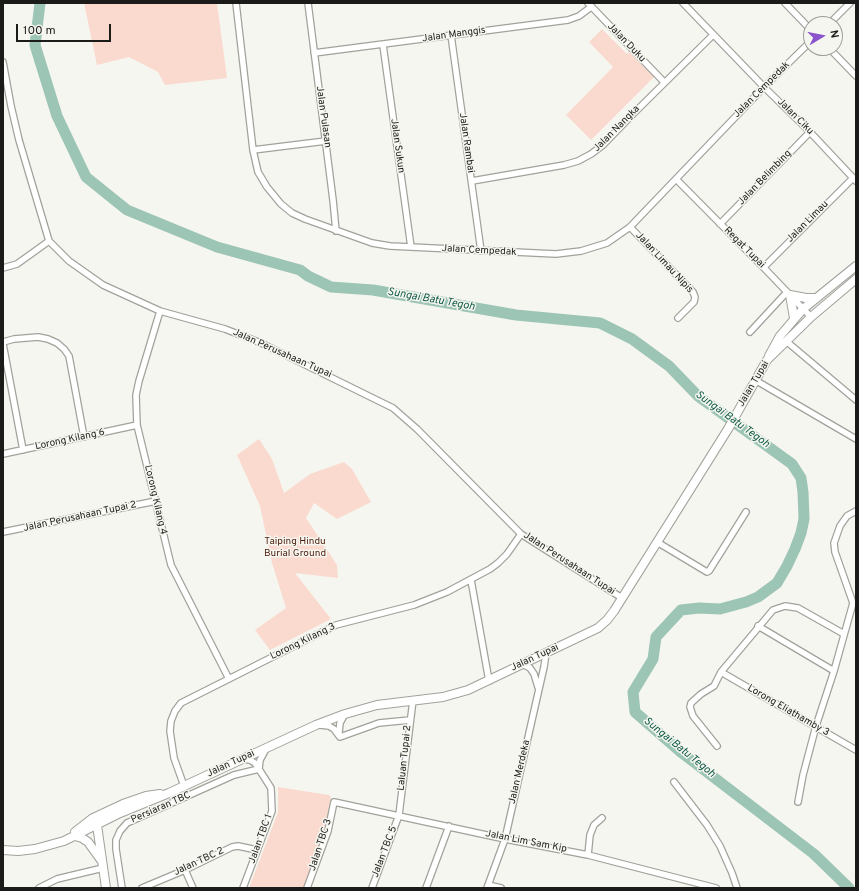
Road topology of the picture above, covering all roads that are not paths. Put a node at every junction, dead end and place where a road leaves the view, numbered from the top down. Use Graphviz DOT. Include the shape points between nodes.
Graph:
graph roads {
  1 [pos="236,3"];
  2 [pos="308,3"];
  3 [pos="683,3"];
  4 [pos="785,3"];
  5 [pos="850,3"];
  6 [pos="589,5"];
  7 [pos="837,16"];
  8 [pos="803,22"];
  9 [pos="451,35"];
  10 [pos="713,35"];
  11 [pos="382,44"];
  12 [pos="803,50"];
  13 [pos="314,53"];
  14 [pos="837,56"];
  15 [pos="3,62"];
  16 [pos="856,76"];
  17 [pos="664,82"];
  18 [pos="764,87"];
  19 [pos="810,132"];
  20 [pos="326,141"];
  21 [pos="253,150"];
  22 [pos="676,179"];
  23 [pos="855,180"];
  24 [pos="472,181"];
  25 [pos="720,224"];
  26 [pos="630,227"];
  27 [pos="336,231"];
  28 [pos="49,241"];
  29 [pos="411,246"];
  30 [pos="481,251"];
  31 [pos="856,266"];
  32 [pos="764,267"];
  33 [pos="3,268"];
  34 [pos="856,279"];
  35 [pos="788,293"];
  36 [pos="816,298"];
  37 [pos="803,309"];
  38 [pos="160,311"];
  39 [pos="811,317"];
  40 [pos="678,318"];
  41 [pos="794,318"];
  42 [pos="750,332"];
  43 [pos="786,341"];
  44 [pos="3,343"];
  45 [pos="767,360"];
  46 [pos="755,380"];
  47 [pos="856,400"];
  48 [pos="137,425"];
  49 [pos="84,437"];
  50 [pos="856,439"];
  51 [pos="23,450"];
  52 [pos="3,454"];
  53 [pos="156,501"];
  54 [pos="856,511"];
  55 [pos="746,512"];
  56 [pos="3,532"];
  57 [pos="521,534"];
  58 [pos="657,542"];
  59 [pos="471,580"];
  60 [pos="622,598"];
  61 [pos="855,604"];
  62 [pos="758,626"];
  63 [pos="844,634"];
  64 [pos="546,653"];
  65 [pos="522,664"];
  66 [pos="834,671"];
  67 [pos="721,672"];
  68 [pos="229,679"];
  69 [pos="489,681"];
  70 [pos="538,692"];
  71 [pos="413,700"];
  72 [pos="345,714"];
  73 [pos="410,720"];
  74 [pos="316,725"];
  75 [pos="816,726"];
  76 [pos="339,734"];
  77 [pos="717,746"];
  78 [pos="268,747"];
  79 [pos="856,750"];
  80 [pos="243,759"];
  81 [pos="259,769"];
  82 [pos="674,782"];
  83 [pos="184,786"];
  84 [pos="169,793"];
  85 [pos="334,802"];
  86 [pos="798,802"];
  87 [pos="399,815"];
  88 [pos="602,818"];
  89 [pos="97,825"];
  90 [pos="449,826"];
  91 [pos="75,836"];
  92 [pos="505,839"];
  93 [pos="64,841"];
  94 [pos="3,850"];
  95 [pos="257,850"];
  96 [pos="588,855"];
  97 [pos="103,865"];
  98 [pos="185,870"];
  99 [pos="488,886"];
  100 [pos="39,888"];
  101 [pos="106,888"];
  102 [pos="122,888"];
  103 [pos="142,888"];
  104 [pos="193,888"];
  105 [pos="243,888"];
  106 [pos="307,888"];
  107 [pos="372,888"];
  108 [pos="426,888"];
  109 [pos="501,888"];
  110 [pos="716,888"];
  111 [pos="737,888"];
  1 -- 21 [label="street, Jalan Cempedak"];
  2 -- 13 [label="street, Jalan Pulasan"];
  3 -- 10 [label="street, Jalan Ciku"];
  4 -- 8 [label="street"];
  5 -- 7 [label="street"];
  6 -- 9 [label="street, Jalan Manggis" via="579,16 568,20"];
  6 -- 17 [label="street, Jalan Duku"];
  9 -- 11 [label="street, Jalan Manggis"];
  9 -- 24 [label="street, Jalan Rambai"];
  10 -- 17 [label="street, Jalan Nangka"];
  10 -- 18 [label="street, Jalan Ciku"];
  11 -- 13 [label="street, Jalan Manggis"];
  11 -- 29 [label="street, Jalan Sukun"];
  12 -- 18 [label="street, Jalan Cempedak"];
  13 -- 20 [label="street, Jalan Pulasan"];
  14 -- 16 [label="street"];
  15 -- 28 [label="street, Jalan Perusahaan Tupai" via="19,140"];
  17 -- 24 [label="street, Jalan Nangka" via="603,145 578,161"];
  18 -- 19 [label="street, Jalan Ciku"];
  18 -- 22 [label="street, Jalan Cempedak"];
  19 -- 23 [label="street, Jalan Ciku"];
  19 -- 25 [label="street, Jalan Belimbing"];
  20 -- 21 [label="street"];
  20 -- 27 [label="street, Jalan Pulasan"];
  21 -- 27 [label="street, Jalan Cempedak" via="258,172 282,204 305,220"];
  22 -- 25 [label="street, Regat Tupai"];
  22 -- 26 [label="street, Jalan Cempedak"];
  23 -- 32 [label="street, Jalan Limau"];
  24 -- 30 [label="street, Jalan Rambai"];
  25 -- 32 [label="street, Regat Tupai"];
  26 -- 30 [label="street, Jalan Cempedak" via="607,244 576,252 556,254"];
  26 -- 40 [label="street, Jalan Limau Nipis" via="693,292 694,302"];
  27 -- 29 [label="street, Jalan Cempedak" via="372,243"];
  28 -- 33 [label="street" via="17,264"];
  28 -- 38 [label="street, Jalan Perusahaan Tupai" via="69,261 103,285"];
  29 -- 30 [label="street, Jalan Cempedak"];
  31 -- 36 [label="main road"];
  32 -- 35 [label="street, Regat Tupai"];
  34 -- 39 [label="main road, Jalan Tupai"];
  35 -- 36 [label="main road"];
  35 -- 37 [label="street, Regat Tupai"];
  35 -- 41 [label="main road"];
  35 -- 42 [label="street"];
  36 -- 37 [label="main road"];
  37 -- 39 [label="street, Regat Tupai"];
  37 -- 41 [label="main road"];
  38 -- 48 [label="street, Lorong Kilang 4" via="138,381"];
  38 -- 57 [label="street, Jalan Perusahaan Tupai" via="225,329 261,343 393,408 418,429"];
  39 -- 43 [label="main road, Jalan Tupai"];
  41 -- 45 [label="main road" via="774,344"];
  43 -- 45 [label="main road, Jalan Tupai"];
  43 -- 47 [label="street"];
  44 -- 49 [label="street" via="14,339 38,337 57,343 64,349 69,356"];
  44 -- 51 [label="street"];
  45 -- 46 [label="main road, Jalan Tupai"];
  46 -- 50 [label="street"];
  46 -- 58 [label="main road, Jalan Tupai" via="726,432"];
  48 -- 49 [label="street, Lorong Kilang 6"];
  48 -- 53 [label="street, Lorong Kilang 4"];
  49 -- 51 [label="street, Lorong Kilang 6"];
  51 -- 52 [label="street, Lorong Kilang 6"];
  53 -- 56 [label="street, Jalan Perusahaan Tupai 2"];
  53 -- 68 [label="street, Lorong Kilang 4" via="170,565"];
  54 -- 61 [label="street" via="847,516 840,526 834,543"];
  55 -- 58 [label="street" via="709,571 706,572"];
  57 -- 59 [label="street, Lorong Kilang 3" via="498,563"];
  57 -- 60 [label="street, Jalan Perusahaan Tupai"];
  58 -- 60 [label="main road, Jalan Tupai"];
  59 -- 68 [label="street, Lorong Kilang 3" via="414,606 336,625"];
  59 -- 69 [label="street"];
  60 -- 64 [label="main road, Jalan Tupai" via="611,616 598,628"];
  61 -- 63 [label="street"];
  62 -- 63 [label="street" via="773,610 792,606"];
  62 -- 66 [label="street"];
  62 -- 67 [label="street"];
  63 -- 66 [label="street"];
  64 -- 65 [label="main road, Jalan Tupai"];
  64 -- 70 [label="street, Jalan Merdeka"];
  65 -- 69 [label="main road, Jalan Tupai"];
  65 -- 70 [label="street" via="530,668 534,674"];
  66 -- 75 [label="street"];
  67 -- 75 [label="street, Lorong Eliathamby 3"];
  67 -- 77 [label="street" via="714,686 696,698 690,707 693,716"];
  68 -- 83 [label="street, Lorong Kilang 3" via="181,703 175,711 171,726 171,744"];
  69 -- 71 [label="main road, Jalan Tupai" via="456,694"];
  70 -- 92 [label="street, Jalan Merdeka"];
  71 -- 72 [label="main road, Jalan Tupai" via="377,705"];
  71 -- 73 [label="street, Laluan Tupai 2"];
  72 -- 74 [label="main road, Jalan Tupai"];
  72 -- 76 [label="street" via="340,723"];
  73 -- 76 [label="street" via="379,723 340,736"];
  73 -- 87 [label="street, Laluan Tupai 2"];
  74 -- 76 [label="street" via="330,726"];
  74 -- 78 [label="main road, Jalan Tupai"];
  75 -- 79 [label="street, Lorong Eliathamby 3"];
  75 -- 86 [label="street"];
  78 -- 80 [label="main road, Jalan Tupai"];
  78 -- 81 [label="street" via="260,760"];
  80 -- 81 [label="street" via="255,763"];
  80 -- 83 [label="main road, Jalan Tupai"];
  81 -- 95 [label="street, Jalan TBC 1" via="270,788 272,811"];
  81 -- 102 [label="street, Persiaran TBC" via="234,776 127,823 116,840"];
  82 -- 111 [label="street" via="720,846"];
  83 -- 84 [label="main road, Jalan Tupai"];
  84 -- 89 [label="main road, Jalan Tupai"];
  84 -- 93 [label="main road" via="146,796 93,818"];
  85 -- 87 [label="street, Jalan Lim Sam Kip"];
  85 -- 106 [label="street, Jalan TBC 3" via="328,831"];
  87 -- 90 [label="street, Jalan Lim Sam Kip"];
  87 -- 107 [label="street, Jalan TBC 5"];
  88 -- 96 [label="street" via="594,825 590,835"];
  89 -- 91 [label="main road, Jalan Tupai"];
  89 -- 97 [label="main road"];
  90 -- 92 [label="street, Jalan Lim Sam Kip"];
  90 -- 108 [label="street"];
  91 -- 93 [label="main road, Jalan Tupai"];
  91 -- 97 [label="main road" via="88,842"];
  92 -- 96 [label="street, Jalan Lim Sam Kip"];
  92 -- 99 [label="street, Jalan Merdeka"];
  93 -- 94 [label="main road" via="35,849"];
  95 -- 98 [label="street, Jalan TBC 2" via="232,847"];
  95 -- 105 [label="street, Jalan TBC 1"];
  96 -- 110 [label="street, Jalan Lim Sam Kip"];
  97 -- 100 [label="street" via="57,879"];
  97 -- 101 [label="main road"];
  98 -- 103 [label="street, Jalan TBC 2"];
  98 -- 104 [label="street"];
  99 -- 109 [label="street"];
}
